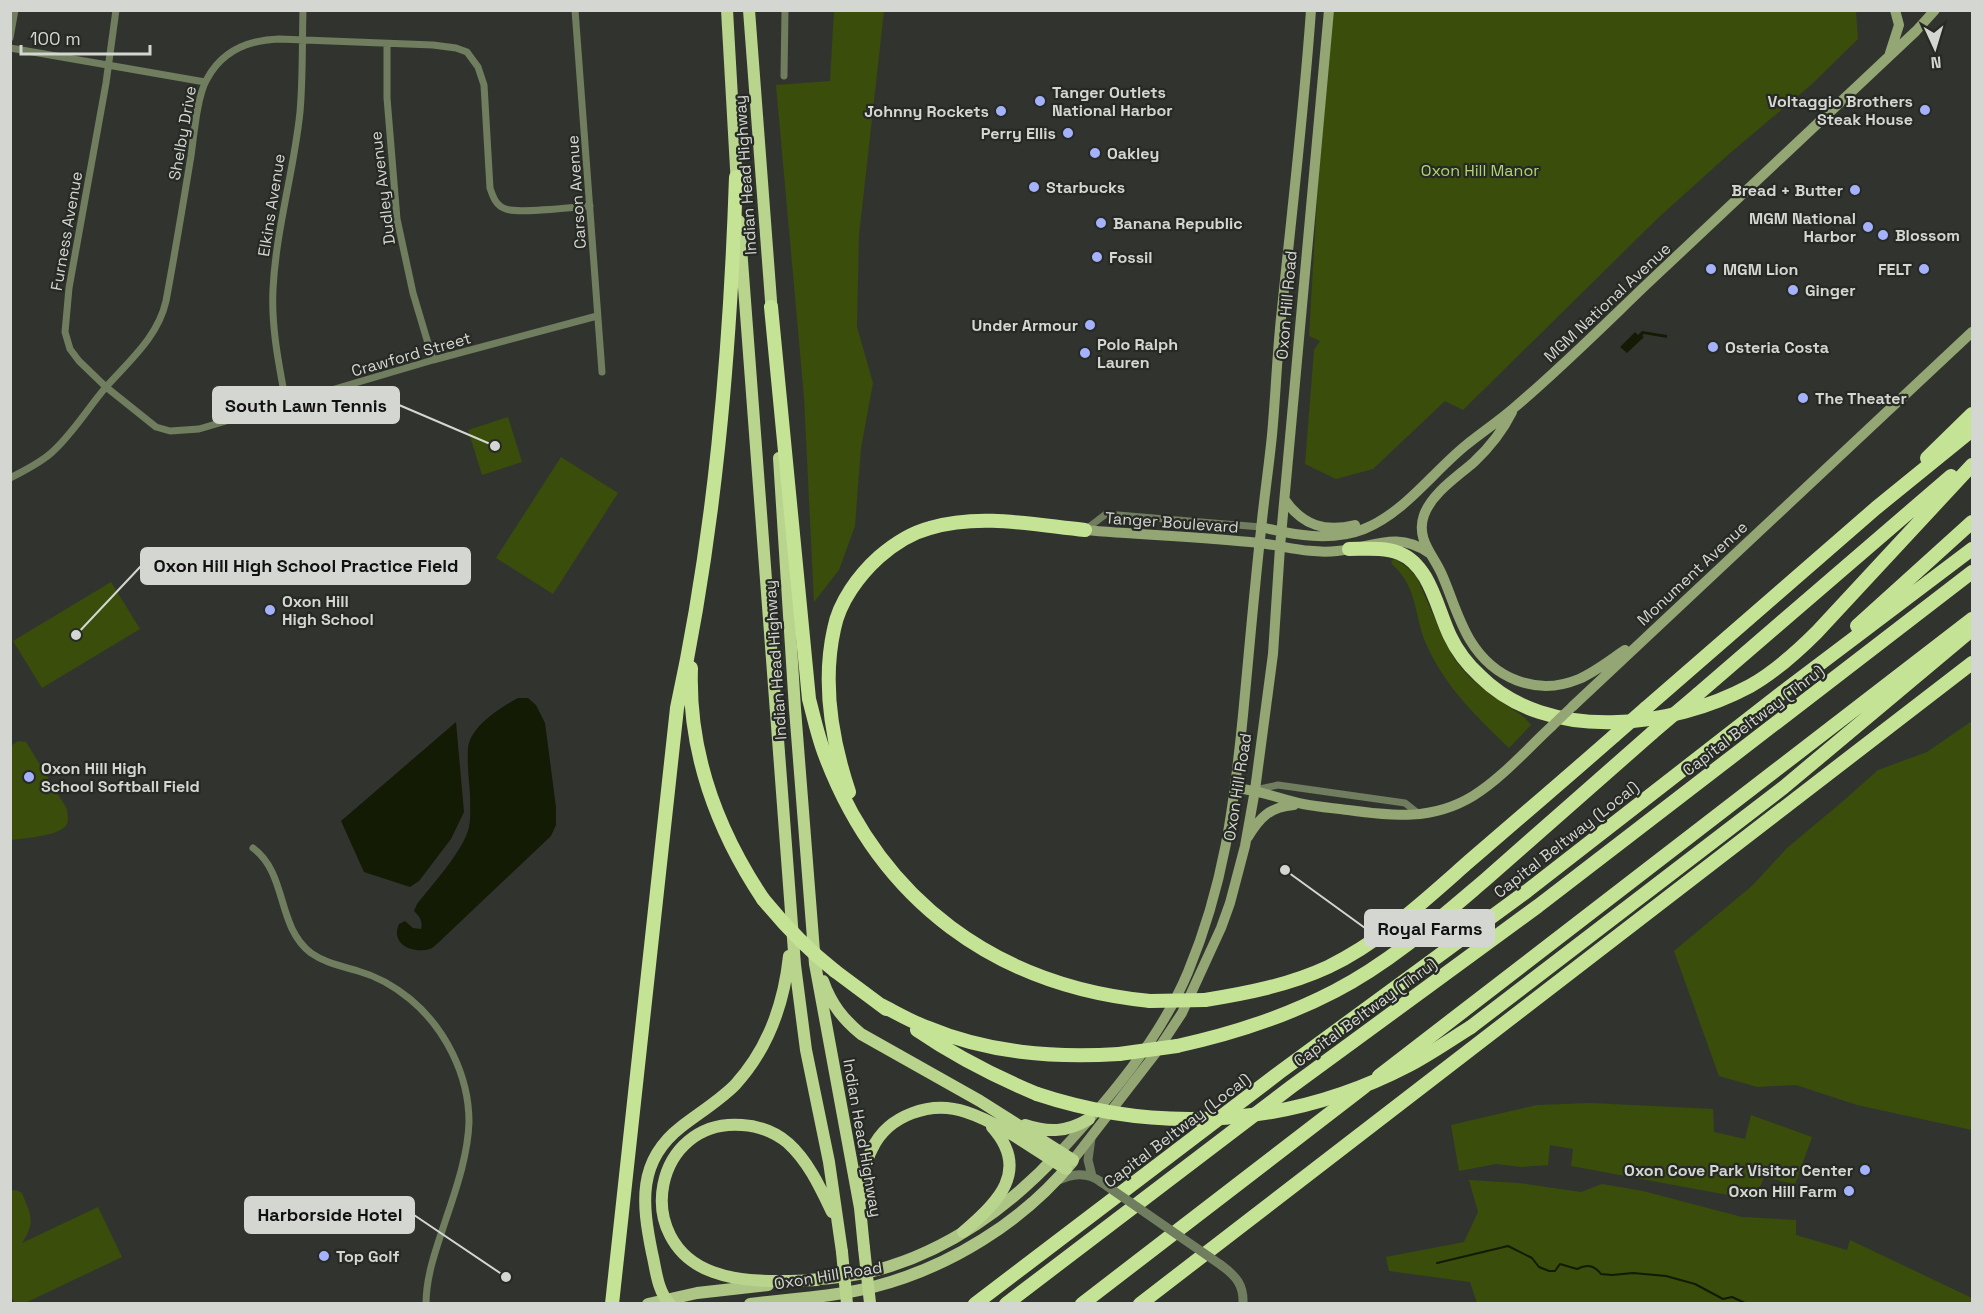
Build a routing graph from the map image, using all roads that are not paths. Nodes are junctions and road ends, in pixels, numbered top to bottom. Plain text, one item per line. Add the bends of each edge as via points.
1 (15, 10) edge
2 (116, 10) edge
3 (303, 10) edge
4 (575, 10) edge
5 (727, 10) edge
6 (749, 10) edge
7 (785, 10) edge
8 (1311, 10) edge
9 (1329, 10) edge
10 (1895, 10) edge
11 (1935, 10) edge
12 (10, 38) edge
13 (302, 41) junction
14 (387, 45) junction
15 (10, 48) edge
16 (1889, 56) junction
17 (107, 66) junction
18 (784, 75) dead end
19 (205, 82) junction
20 (736, 177) junction
21 (590, 206) junction
22 (771, 307) junction
23 (597, 316) junction
24 (1972, 332) edge
25 (433, 360) junction
26 (602, 372) dead end
27 (106, 387) junction
28 (286, 403) junction
29 (1515, 407) junction
30 (1972, 414) edge
31 (1972, 430) edge
32 (1972, 457) edge
33 (1972, 465) edge
34 (10, 478) edge
35 (1285, 500) junction
36 (1876, 508) junction
37 (1385, 518) junction
38 (1972, 522) edge
39 (1261, 527) junction
40 (1085, 530) junction
41 (1282, 532) junction
42 (1259, 543) junction
43 (1280, 547) junction
44 (1349, 549) junction
45 (1972, 549) edge
46 (1429, 554) junction
47 (1972, 572) edge
48 (1972, 618) edge
49 (1655, 629) junction
50 (1972, 629) edge
51 (693, 636) junction
52 (1972, 663) edge
53 (1788, 688) junction
54 (1236, 788) junction
55 (1255, 790) junction
56 (1306, 804) junction
57 (1419, 814) junction
58 (867, 838) junction
59 (1245, 846) junction
60 (253, 848) dead end
61 (792, 925) junction
62 (815, 964) junction
63 (881, 1005) junction
64 (1010, 1118) junction
65 (982, 1119) junction
66 (1089, 1119) junction
67 (1091, 1138) junction
68 (1056, 1156) junction
69 (1070, 1165) junction
70 (1092, 1176) junction
71 (1054, 1182) junction
72 (860, 1208) junction
73 (837, 1221) junction
74 (963, 1232) junction
75 (817, 1280) junction
76 (612, 1298) edge
77 (668, 1301) edge
78 (1144, 1301) edge
79 (426, 1304) edge
80 (648, 1304) edge
81 (750, 1304) edge
82 (847, 1304) edge
83 (870, 1304) edge
84 (975, 1304) edge
85 (1006, 1304) edge
86 (1083, 1304) edge
87 (1243, 1304) edge

1 - 12 street
2 - 17 street
3 - 13 street, Elkins Avenue
4 - 21 street, Carson Avenue
5 - 20 highway, Indian Head Highway
6 - 22 highway, Indian Head Highway
7 - 18 street
8 - 39 main road, Oxon Hill Road
9 - 35 main road, Oxon Hill Road
10 - 16 main road via 1899,25
11 - 16 main road, MGM National Avenue
13 - 14 street, Shelby Drive
13 - 19 street, Shelby Drive via 265,40 241,46 227,55
13 - 28 street, Elkins Avenue via 300,111 273,286 273,327
14 - 21 street, Shelby Drive via 456,48 467,52 474,61 484,85 490,188 495,202 506,209 521,211
14 - 25 street, Dudley Avenue via 388,120 397,219
15 - 17 street
16 - 29 main road, MGM National Avenue
17 - 19 street
17 - 27 street, Furness Avenue via 65,326 70,350
19 - 27 street, Shelby Drive via 165,309 137,354
20 - 51 highway via 724,397
20 - 61 highway, Indian Head Highway
21 - 23 street, Carson Avenue
22 - 58 highway via 809,699 825,754
22 - 62 highway, Indian Head Highway
23 - 25 street, Crawford Street
23 - 26 street, Carson Avenue
24 - 49 main road, Monument Avenue
25 - 28 street, Crawford Street
27 - 28 street, Crawford Street via 156,427 170,431 199,429
27 - 34 street, Shelby Drive via 49,454
29 - 37 main road, MGM National Avenue via 1440,467
29 - 46 main road via 1502,432 1428,506 1421,526
30 - 36 highway
31 - 36 highway
32 - 63 highway, bridge via 1442,916 1401,949 1337,990 1296,1010 1214,1038 1119,1054 1023,1054 982,1046 924,1027
33 - 44 highway via 1817,632 1776,669 1706,706 1634,722 1579,721 1546,714 1496,691 1462,656 1426,579 1410,558 1391,550
35 - 37 main road via 1301,518 1321,527 1348,527
35 - 41 main road, Oxon Hill Road
36 - 58 highway, bridge via 1390,929 1358,950 1296,980 1206,1000 1150,1001 1095,994 1065,985 1004,961 952,929 904,886
37 - 41 main road, MGM National Avenue via 1342,534 1311,536
38 - 53 highway
39 - 40 street, Tanger Boulevard via 1107,514
39 - 41 main road, MGM National Avenue
39 - 42 main road, Oxon Hill Road
40 - 42 main road, Tanger Boulevard
40 - 58 highway via 970,521 931,527 889,548 858,580 834,628 830,706 837,752
41 - 43 main road, Oxon Hill Road
42 - 43 main road
42 - 54 main road, Oxon Hill Road
43 - 44 main road via 1322,552
43 - 55 main road, Oxon Hill Road via 1273,654
44 - 46 main road via 1387,541 1408,543
45 - 53 highway, Capital Beltway (Local)
46 - 49 main road via 1443,575 1461,623 1483,657 1498,671 1530,686 1556,686 1579,679
47 - 85 highway, Capital Beltway (Thru) via 1538,906 1291,1087
48 - 86 highway
49 - 57 main road, Monument Avenue, bridge via 1495,779 1450,807
50 - 63 highway, bridge via 1784,787 1471,1027 1409,1065 1340,1095 1264,1114 1200,1120 1096,1111 1001,1079 936,1043
51 - 63 highway, bridge via 691,675 698,747 705,780 728,840 763,899 789,930
51 - 76 highway via 677,708
52 - 78 highway
53 - 84 highway, Capital Beltway (Local) via 1527,891 1280,1072
54 - 55 main road, Monument Avenue
54 - 66 main road, Oxon Hill Road via 1219,880 1188,972 1157,1029
55 - 56 main road, Monument Avenue
55 - 57 street, Monument Avenue via 1278,785 1405,802
55 - 59 main road, Oxon Hill Road
56 - 57 main road, Monument Avenue via 1395,816
56 - 59 main road via 1272,810 1252,830
59 - 67 main road, Oxon Hill Road via 1221,928 1186,1005 1167,1037
60 - 79 street via 274,874 286,917 299,941 321,960 374,976 410,999 432,1021 458,1066 466,1095 467,1140 436,1249
61 - 73 highway, Indian Head Highway via 800,1006
61 - 77 highway via 786,980 764,1045 735,1085 665,1142 648,1174 647,1227 659,1285
62 - 64 highway via 830,999 854,1028
62 - 72 highway, Indian Head Highway
64 - 66 highway via 1052,1131
64 - 68 highway
65 - 68 highway
65 - 72 highway via 956,1109 933,1108 917,1111 889,1126 879,1136 867,1161
65 - 74 highway via 996,1132 1008,1153 1009,1173 999,1198
66 - 68 main road, Oxon Hill Road
67 - 69 main road, Oxon Hill Road
67 - 70 street via 1088,1160
68 - 69 highway
68 - 74 main road, Oxon Hill Road via 1007,1203
69 - 71 main road, Oxon Hill Road
70 - 71 street via 1075,1175
70 - 87 street, bridge via 1235,1276 1243,1292
71 - 81 main road, Oxon Hill Road via 994,1231 917,1272 861,1289
72 - 83 highway, Indian Head Highway, bridge
73 - 75 highway via 802,1159 772,1132 751,1125 716,1126 698,1134 683,1146 664,1176 661,1210 666,1228 683,1254 699,1266 741,1278
73 - 82 highway, Indian Head Highway, bridge
74 - 75 main road, Oxon Hill Road via 890,1266
75 - 77 main road, Oxon Hill Road via 697,1293
77 - 80 main road, Oxon Hill Road

